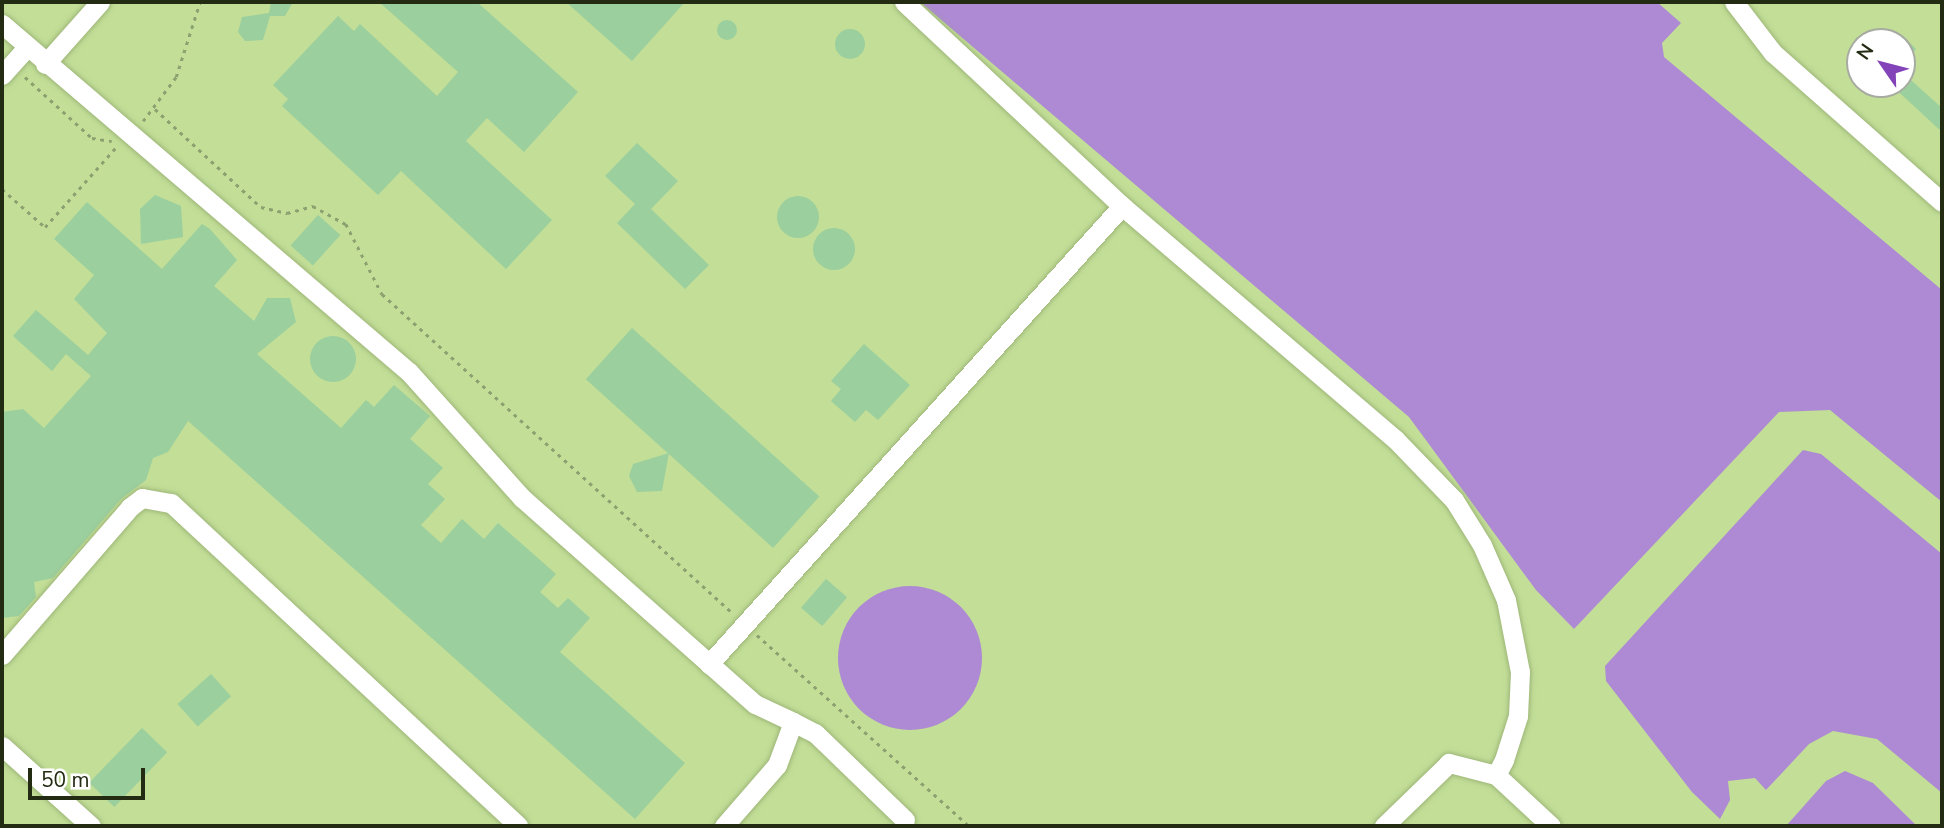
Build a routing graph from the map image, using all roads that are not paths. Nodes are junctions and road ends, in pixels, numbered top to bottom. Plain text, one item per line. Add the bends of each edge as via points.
1 (100, 2) edge
2 (904, 2) edge
3 (1734, 2) edge
4 (2, 24) edge
5 (27, 47) junction
6 (45, 64) junction
7 (7, 70) edge
8 (1942, 202) edge
9 (1122, 206) junction
10 (2, 655) edge
11 (709, 664) junction
12 (793, 722) junction
13 (2, 746) edge
14 (1496, 775) junction
15 (905, 820) dead end
16 (91, 826) edge
17 (518, 826) edge
18 (724, 826) edge
19 (1384, 826) edge
20 (1551, 826) edge

1 - 6 street
2 - 9 street
3 - 8 street via 1773,53
4 - 5 street
5 - 6 street
5 - 7 street
6 - 11 street via 409,372 522,498
9 - 11 street
9 - 14 street via 1395,439 1464,516 1495,571 1517,648 1518,716
10 - 17 street via 131,507 142,498 171,503
11 - 12 street via 754,704
12 - 15 street via 815,733
12 - 18 street via 777,765
13 - 16 street
14 - 19 street via 1449,763
14 - 20 street

